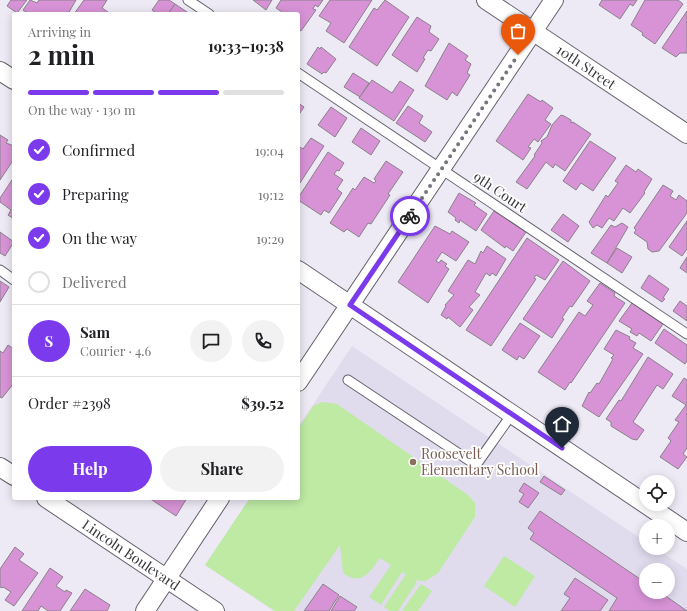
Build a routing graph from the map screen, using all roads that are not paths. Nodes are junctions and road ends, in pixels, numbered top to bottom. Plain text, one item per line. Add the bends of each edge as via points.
1 (188, 0) edge
2 (486, 0) edge
3 (554, 0) edge
4 (206, 12) edge
5 (533, 32) junction
6 (0, 70) edge
7 (300, 74) edge
8 (12, 79) edge
9 (687, 134) edge
10 (442, 169) junction
11 (0, 270) edge
12 (300, 271) edge
13 (12, 279) edge
14 (350, 305) junction
15 (687, 334) edge
16 (300, 379) edge
17 (348, 380) dead end
18 (512, 414) junction
19 (0, 467) edge
20 (12, 475) edge
21 (49, 500) edge
22 (219, 500) edge
23 (687, 532) edge
24 (167, 579) junction
25 (145, 611) edge
26 (215, 611) edge

1 - 4 lane
2 - 5 street, 10th Street
3 - 5 street
5 - 9 street, 10th Street
5 - 10 street
6 - 8 street
7 - 10 lane, 9th Court
10 - 14 street
10 - 15 lane, 9th Court
11 - 13 lane
12 - 14 street
14 - 16 street
14 - 18 street
17 - 18 lane via 476,465
18 - 23 street
19 - 20 street
21 - 24 street, Lincoln Boulevard
22 - 24 street
24 - 25 street
24 - 26 street, Lincoln Boulevard

